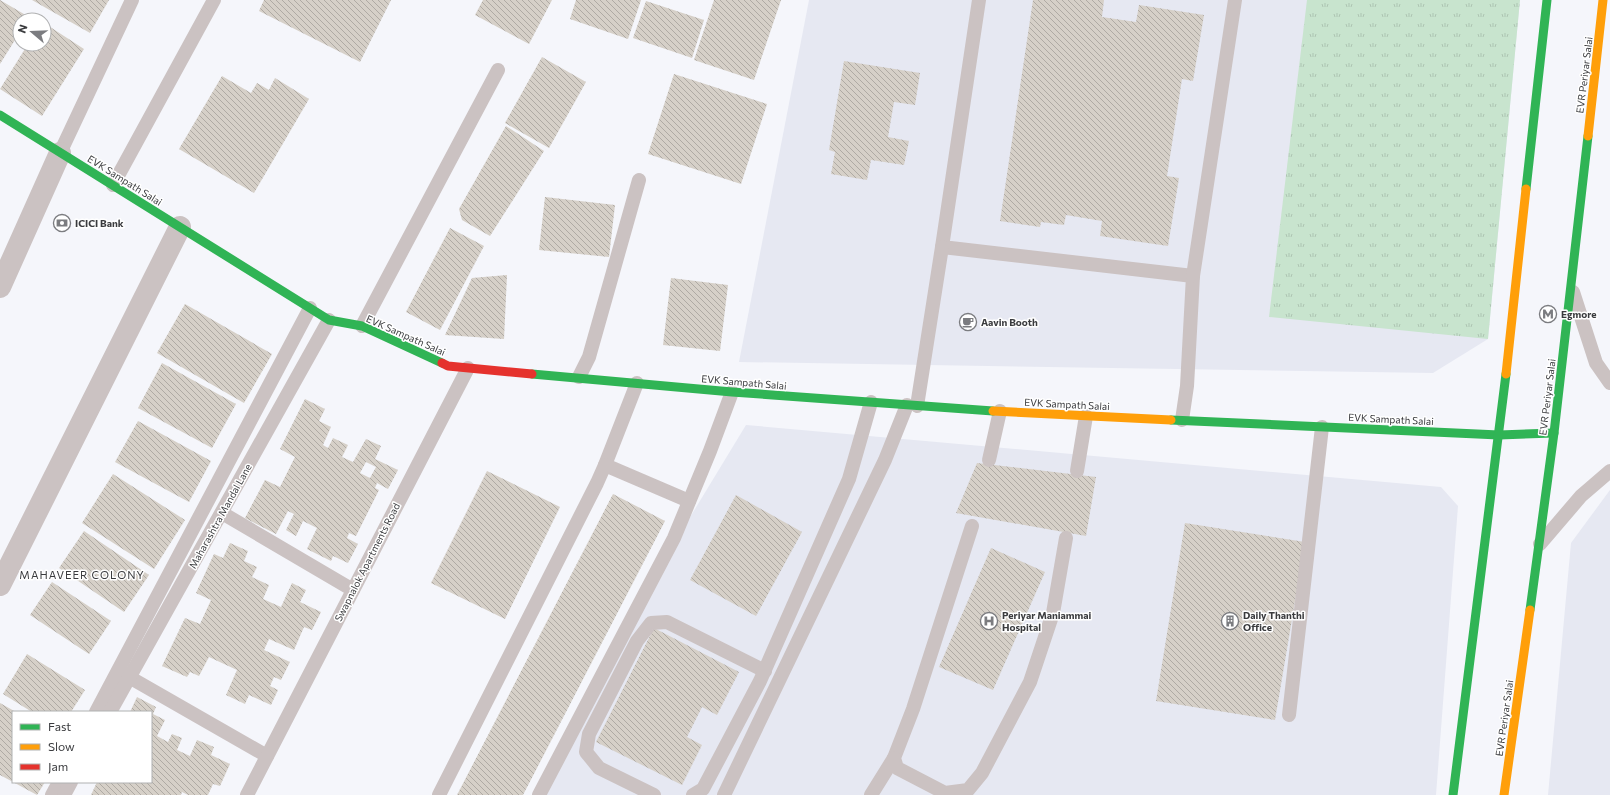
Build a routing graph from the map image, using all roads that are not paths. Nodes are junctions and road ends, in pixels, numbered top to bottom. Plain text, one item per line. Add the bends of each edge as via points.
1 (132, 0) edge
2 (214, 0) edge
3 (979, 0) edge
4 (1234, 0) edge
5 (1547, 0) edge
6 (1603, 0) edge
7 (498, 70) dead end
8 (0, 116) edge
9 (60, 153) junction
10 (639, 180) dead end
11 (113, 185) junction
12 (180, 227) junction
13 (942, 246) junction
14 (1193, 276) junction
15 (1571, 286) junction
16 (0, 287) edge
17 (310, 308) junction
18 (329, 320) junction
19 (362, 326) junction
20 (468, 368) junction
21 (579, 377) junction
22 (1610, 381) edge
23 (638, 383) junction
24 (732, 392) junction
25 (871, 402) junction
26 (912, 405) junction
27 (1000, 412) junction
28 (1086, 416) junction
29 (1182, 420) junction
30 (1322, 427) junction
31 (1554, 433) junction
32 (1499, 435) junction
33 (989, 460) dead end
34 (605, 465) junction
35 (1077, 471) dead end
36 (1610, 471) edge
37 (689, 501) junction
38 (222, 513) junction
39 (972, 526) dead end
40 (1066, 538) dead end
41 (1538, 546) junction
42 (0, 585) edge
43 (353, 590) junction
44 (765, 671) junction
45 (129, 678) junction
46 (97, 711) edge
47 (111, 711) edge
48 (1289, 715) dead end
49 (267, 756) junction
50 (894, 758) junction
51 (58, 783) edge
52 (70, 783) edge
53 (966, 792) edge
54 (52, 795) edge
55 (64, 795) edge
56 (246, 795) edge
57 (439, 795) edge
58 (540, 795) edge
59 (654, 795) edge
60 (693, 795) edge
61 (724, 795) edge
62 (871, 795) edge
63 (1453, 795) edge
64 (1504, 795) edge

1 - 9 lane
2 - 11 lane
3 - 13 lane
4 - 14 lane
5 - 32 street
6 - 15 street, EVR Periyar Salai
7 - 19 lane
8 - 9 street, EVK Sampath Salai
9 - 11 street, EVK Sampath Salai
9 - 16 street
10 - 21 lane via 589,357
11 - 12 street, EVK Sampath Salai
12 - 17 street, EVK Sampath Salai
12 - 42 street
13 - 14 lane
13 - 26 lane
14 - 29 lane via 1187,386
15 - 22 lane via 1596,363
15 - 31 street, EVR Periyar Salai
17 - 18 street, EVK Sampath Salai
17 - 46 lane
18 - 19 street, EVK Sampath Salai
18 - 38 lane, Maharashtra Mandal Lane
19 - 20 street, EVK Sampath Salai via 448,366
20 - 21 street, EVK Sampath Salai
20 - 43 lane, Swapnalok Apartments Road
21 - 23 street, EVK Sampath Salai
23 - 24 street, EVK Sampath Salai
23 - 34 lane
24 - 25 street, EVK Sampath Salai
24 - 37 lane
25 - 26 street, EVK Sampath Salai
25 - 44 lane via 849,479
26 - 27 street, EVK Sampath Salai
26 - 61 lane
27 - 28 street, EVK Sampath Salai
27 - 33 lane
28 - 29 street, EVK Sampath Salai
28 - 35 lane
29 - 30 street, EVK Sampath Salai
30 - 32 street, EVK Sampath Salai
30 - 48 lane
31 - 32 street, EVK Sampath Salai
31 - 41 street, EVR Periyar Salai
32 - 63 street
34 - 37 lane
34 - 57 lane
36 - 41 lane via 1581,496
37 - 58 lane via 661,565
38 - 43 lane
38 - 45 lane, Maharashtra Mandal Lane
39 - 50 lane via 913,709
40 - 53 lane via 1054,613 1030,682 982,773
41 - 64 street, EVR Periyar Salai
43 - 49 lane, Swapnalok Apartments Road
44 - 59 lane via 667,622 651,623 637,641 589,734 586,752 599,768
44 - 60 lane via 703,789
45 - 47 lane, Maharashtra Mandal Lane
45 - 49 lane
49 - 56 lane
50 - 53 lane via 897,768 944,793
50 - 62 lane
51 - 54 lane
52 - 55 lane

